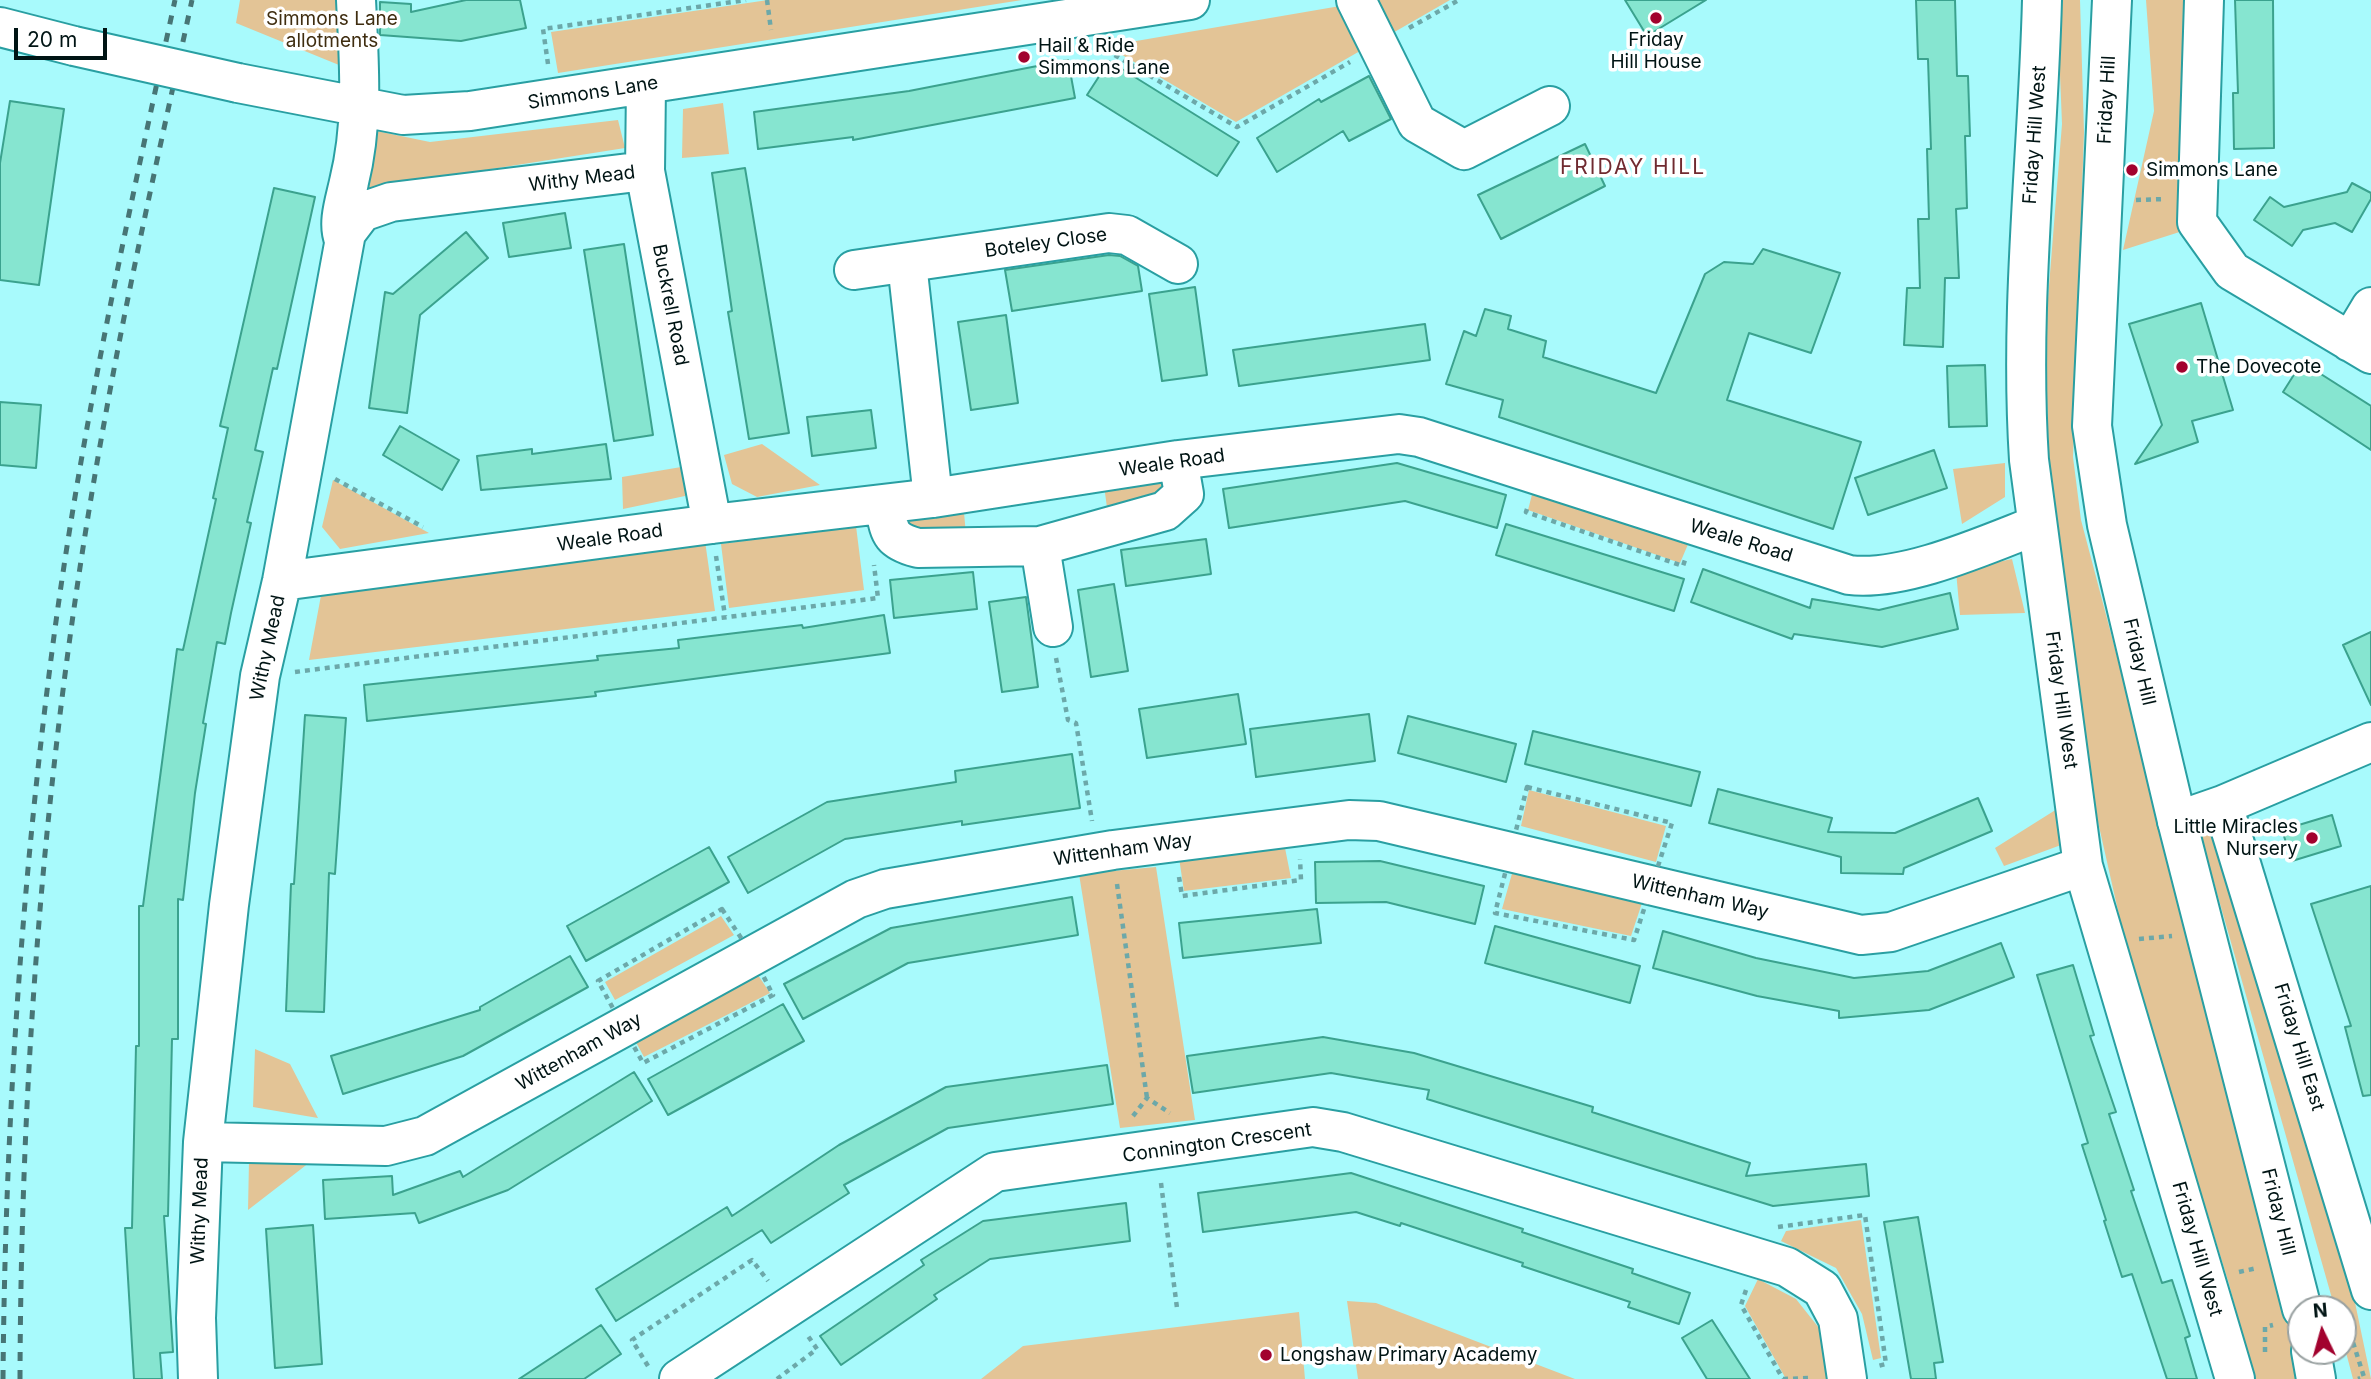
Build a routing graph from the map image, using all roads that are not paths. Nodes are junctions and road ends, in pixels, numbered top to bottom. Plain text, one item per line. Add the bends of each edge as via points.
1 (356, 0) edge
2 (1190, 0) edge
3 (1356, 0) edge
4 (2042, 0) edge
5 (2112, 0) edge
6 (2204, 0) edge
7 (0, 27) edge
8 (646, 85) junction
9 (360, 106) junction
10 (1550, 106) dead end
11 (645, 171) junction
12 (345, 241) junction
13 (907, 262) junction
14 (1178, 264) dead end
15 (854, 270) dead end
16 (2371, 307) edge
17 (2360, 348) edge
18 (1178, 460) junction
19 (933, 498) junction
20 (884, 504) junction
21 (712, 524) junction
22 (2037, 525) junction
23 (1040, 546) junction
24 (282, 581) junction
25 (1054, 641) road end
26 (2371, 742) edge
27 (2223, 805) junction
28 (2177, 821) junction
29 (2083, 866) junction
30 (203, 1142) junction
31 (2355, 1295) edge
32 (2284, 1315) edge
33 (665, 1374) edge
34 (198, 1379) edge
35 (1847, 1379) edge
36 (2235, 1379) edge

1 - 9 street
2 - 8 street, Simmons Lane
3 - 10 street via 1417,123 1464,150
4 - 22 street, Friday Hill West via 2026,264 2026,413
5 - 28 street, Friday Hill via 2092,426 2106,524
6 - 17 street via 2197,222 2232,271
7 - 9 street, Simmons Lane, bridge via 238,83
8 - 9 street, Simmons Lane via 470,111 403,114
8 - 11 street, Buckrell Road
9 - 12 street via 355,158 341,215
11 - 12 street, Withy Mead via 391,202 362,212
11 - 21 street, Buckrell Road
12 - 24 street, Withy Mead
13 - 14 street, Boteley Close via 1109,233 1127,235
13 - 15 street, Boteley Close
13 - 19 street
16 - 17 street
18 - 19 street, Weale Road
18 - 22 street, Weale Road via 1399,433 1836,571 1873,578
18 - 23 street via 1184,494 1165,511
19 - 20 street, Weale Road
20 - 21 street, Weale Road
20 - 23 street via 890,533 908,545
21 - 24 street, Weale Road
22 - 29 street, Friday Hill West
23 - 25 street
24 - 30 street, Withy Mead via 260,676
26 - 27 street
27 - 28 street
27 - 31 street, Friday Hill East
28 - 32 street, Friday Hill
29 - 30 street, Wittenham Way via 1891,932 1861,935 1379,821 1349,820 1174,842 885,889 856,899 425,1136 386,1146
29 - 36 street, Friday Hill West
30 - 34 street, Withy Mead
33 - 35 street, Connington Crescent via 995,1172 1313,1127 1343,1132 1787,1267 1822,1289 1838,1319

